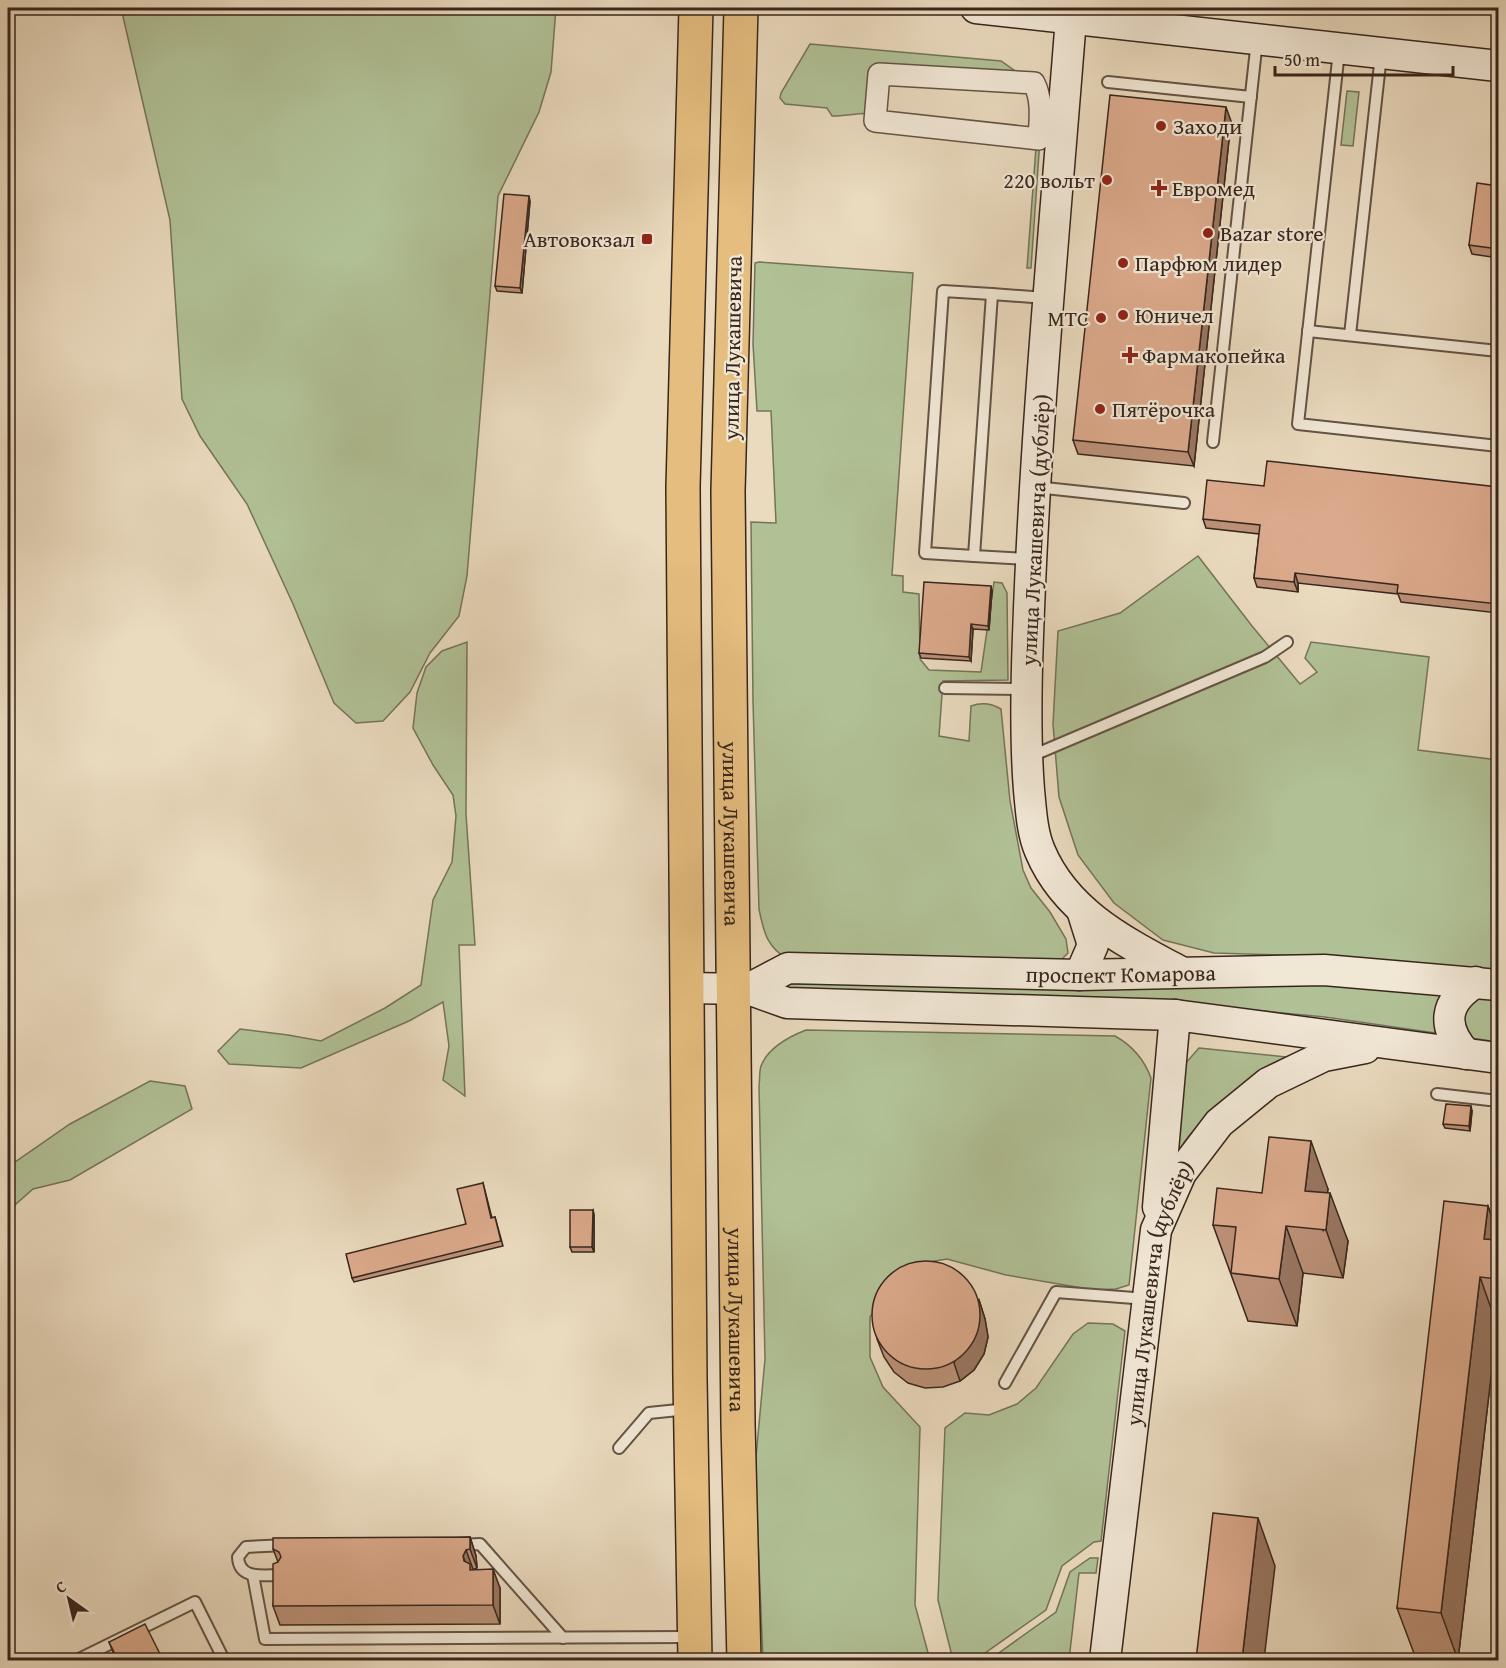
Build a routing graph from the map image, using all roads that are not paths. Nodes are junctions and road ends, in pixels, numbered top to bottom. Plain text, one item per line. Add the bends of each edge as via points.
1 (696, 8) edge
2 (741, 8) edge
3 (975, 8) edge
4 (1071, 18) junction
5 (1257, 39) junction
6 (1339, 48) junction
7 (1381, 53) junction
8 (1498, 66) edge
9 (879, 74) joint
10 (1108, 82) dead end
11 (1251, 97) junction
12 (992, 294) junction
13 (1049, 298) junction
14 (1308, 331) junction
15 (1350, 335) junction
16 (1498, 351) edge
17 (1214, 442) dead end
18 (1498, 446) edge
19 (1036, 487) junction
20 (1184, 503) dead end
21 (974, 556) junction
22 (1031, 560) junction
23 (1287, 642) dead end
24 (945, 688) dead end
25 (1026, 690) junction
26 (1026, 759) junction
27 (1082, 910) junction
28 (1181, 972) junction
29 (1080, 975) junction
30 (1487, 983) edge
31 (687, 988) junction
32 (741, 989) junction
33 (1175, 1016) junction
34 (1385, 1043) junction
35 (1466, 1054) junction
36 (1498, 1058) edge
37 (1437, 1094) dead end
38 (1498, 1101) edge
39 (1156, 1230) junction
40 (1148, 1299) junction
41 (1005, 1383) dead end
42 (691, 1409) junction
43 (619, 1448) dead end
44 (301, 1545) edge
45 (444, 1545) edge
46 (507, 1574) junction
47 (253, 1575) junction
48 (280, 1575) edge
49 (487, 1575) edge
50 (563, 1638) junction
51 (695, 1649) edge
52 (77, 1660) edge
53 (224, 1660) edge
54 (744, 1660) edge
55 (1105, 1660) edge

1 - 31 main road, улица Лукашевича via 682,487
2 - 32 main road, улица Лукашевича via 728,490
3 - 4 main road
4 - 5 main road
4 - 13 main road, улица Лукашевича (дублёр)
5 - 6 main road
5 - 11 lane
6 - 7 main road
6 - 14 lane
7 - 8 main road
7 - 15 lane
9 - 9 street via 875,121 1039,139 1041,112 1034,83
10 - 11 lane
11 - 17 lane
12 - 13 lane
12 - 21 lane
12 - 21 lane via 943,291 925,552
13 - 19 main road, улица Лукашевича (дублёр)
14 - 15 lane
14 - 18 lane via 1298,424
15 - 16 lane
19 - 20 lane
19 - 22 main road, улица Лукашевича (дублёр)
21 - 22 lane
22 - 25 main road, улица Лукашевича (дублёр)
23 - 26 lane via 1265,657
24 - 25 lane
25 - 26 main road, улица Лукашевича (дублёр)
26 - 27 main road, улица Лукашевича (дублёр) via 1039,849 1056,881
27 - 28 main road, улица Лукашевича (дублёр) via 1117,938
27 - 29 main road via 1093,945
28 - 29 main road, проспект Комарова
28 - 30 main road, проспект Комарова via 1324,970
29 - 32 main road, проспект Комарова via 788,969
30 - 35 main road via 1461,992 1451,1006 1449,1024 1454,1041
31 - 32 main road, проспект Комарова
31 - 42 main road, улица Лукашевича
32 - 33 main road, проспект Комарова via 787,1003
32 - 54 main road, улица Лукашевича via 738,1424
33 - 34 main road, проспект Комарова
33 - 39 main road
34 - 35 main road, проспект Комарова
34 - 39 main road, улица Лукашевича (дублёр) via 1324,1056 1268,1083 1243,1103 1219,1123 1181,1173
35 - 36 main road, проспект Комарова
37 - 38 lane
39 - 40 main road, улица Лукашевича (дублёр)
40 - 41 lane via 1056,1292
40 - 55 main road, улица Лукашевича (дублёр)
42 - 43 lane via 649,1413
42 - 51 main road, улица Лукашевича
44 - 47 lane via 246,1547 238,1564
45 - 46 lane via 480,1545
46 - 49 lane
46 - 50 lane
47 - 48 lane
47 - 50 lane via 265,1639
50 - 51 lane
52 - 53 lane via 195,1602

